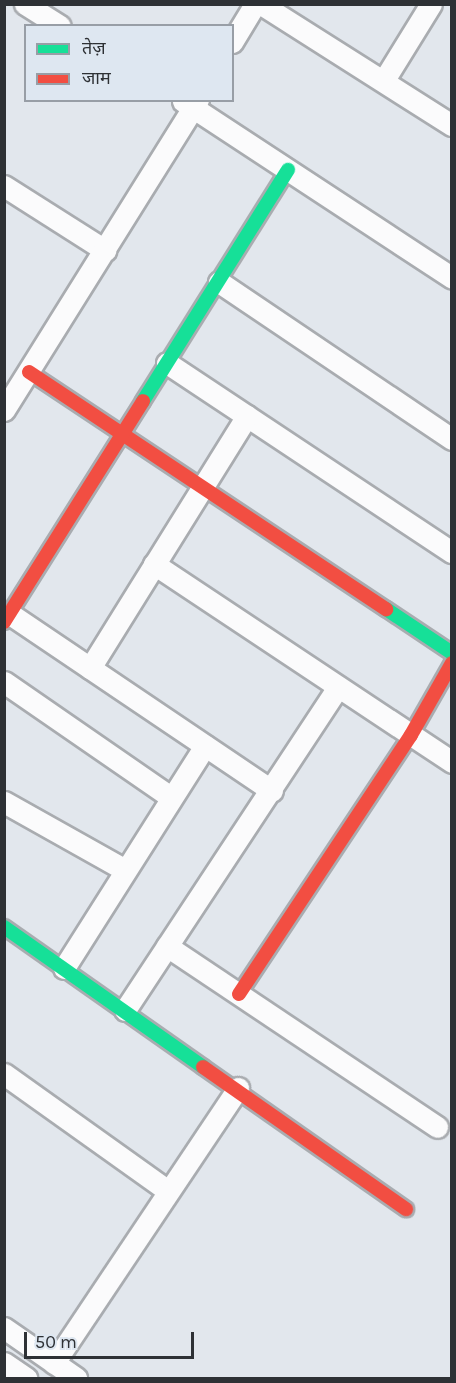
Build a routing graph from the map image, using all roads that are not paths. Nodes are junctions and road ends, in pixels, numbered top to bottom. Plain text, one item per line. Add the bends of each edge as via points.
1 (25, 4) edge
2 (255, 4) edge
3 (261, 4) edge
4 (432, 4) edge
5 (57, 24) edge
6 (234, 39) edge
7 (384, 80) junction
8 (192, 103) edge
9 (452, 125) edge
10 (288, 170) junction
11 (4, 186) edge
12 (105, 250) junction
13 (452, 278) edge
14 (219, 282) junction
15 (166, 363) junction
16 (28, 372) junction
17 (4, 410) edge
18 (247, 416) junction
19 (124, 431) junction
20 (452, 439) edge
21 (206, 485) junction
22 (452, 552) edge
23 (154, 564) junction
24 (7, 618) edge
25 (452, 652) edge
26 (452, 663) edge
27 (90, 668) junction
28 (4, 682) edge
29 (338, 687) junction
30 (411, 735) junction
31 (205, 746) junction
32 (452, 762) edge
33 (272, 791) junction
34 (171, 797) junction
35 (4, 802) edge
36 (125, 870) junction
37 (4, 927) edge
38 (167, 946) junction
39 (64, 968) junction
40 (239, 994) junction
41 (124, 1010) junction
42 (4, 1074) edge
43 (238, 1088) junction
44 (437, 1126) dead end
45 (168, 1191) junction
46 (406, 1209) dead end
47 (4, 1328) edge
48 (54, 1363) junction
49 (4, 1364) edge
50 (26, 1378) edge
51 (76, 1378) edge

1 - 5 street
2 - 6 street
3 - 7 street
4 - 7 street
7 - 9 street
8 - 10 street
8 - 12 street
10 - 13 street
10 - 14 street
11 - 12 street
12 - 16 street
14 - 15 street
14 - 20 street
15 - 18 street
15 - 19 street
16 - 17 street
16 - 19 street
18 - 21 street
18 - 22 street
19 - 21 street
19 - 24 street
21 - 23 street
21 - 25 street
23 - 27 street
23 - 29 street
24 - 27 street
26 - 30 street
27 - 31 street
28 - 34 street
29 - 30 street
29 - 33 street
30 - 32 street
30 - 40 street
31 - 33 street
31 - 34 street
33 - 38 street
34 - 36 street
35 - 36 street
36 - 39 street
37 - 39 street
38 - 40 street
38 - 41 street
39 - 41 street
40 - 44 street
41 - 43 street
42 - 45 street
43 - 45 street
43 - 46 street
45 - 48 street
47 - 48 street
48 - 51 street
49 - 50 street

